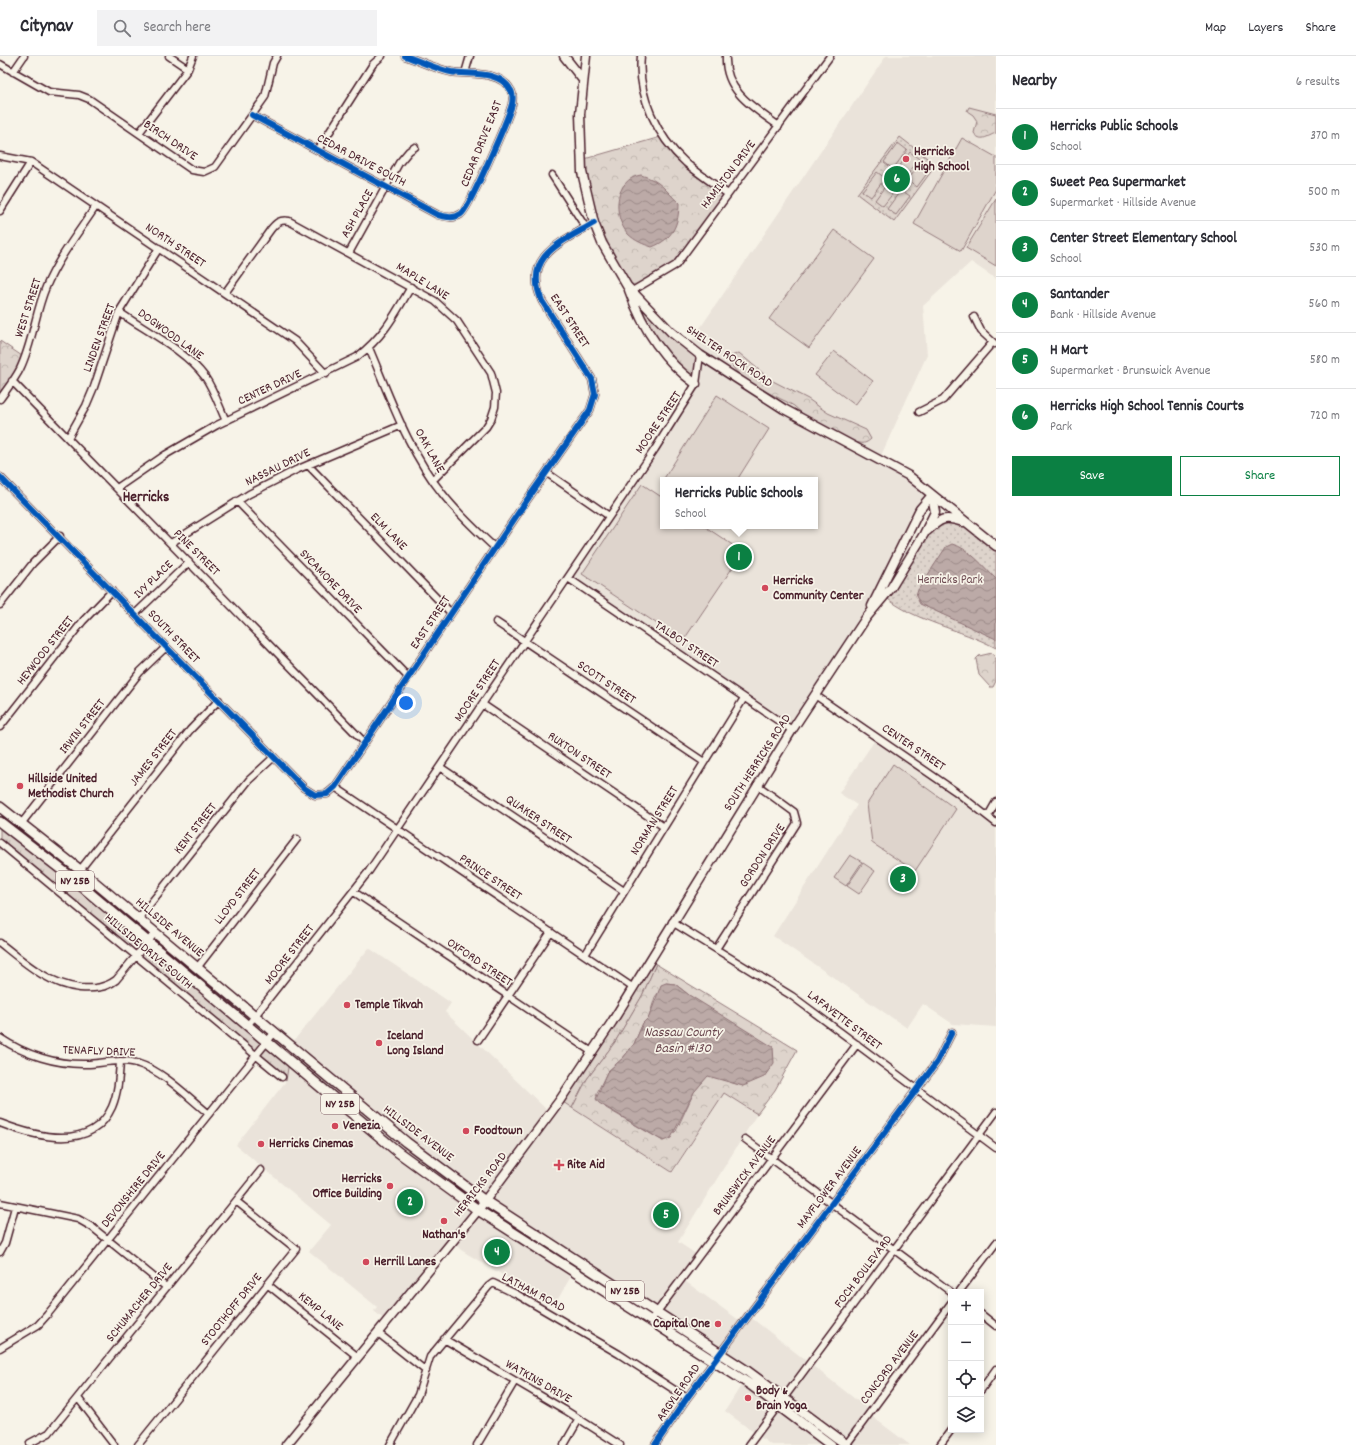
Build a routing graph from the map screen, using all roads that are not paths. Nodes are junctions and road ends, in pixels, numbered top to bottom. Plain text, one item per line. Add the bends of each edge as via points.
1 (24, 56) edge
2 (169, 56) edge
3 (193, 56) edge
4 (277, 56) edge
5 (382, 56) edge
6 (405, 56) edge
7 (470, 56) edge
8 (564, 56) edge
9 (586, 56) edge
10 (641, 56) edge
11 (726, 56) edge
12 (830, 56) edge
13 (0, 64) edge
14 (188, 69) junction
15 (13, 72) junction
16 (465, 73) junction
17 (584, 80) junction
18 (252, 115) junction
19 (779, 126) junction
20 (139, 133) junction
21 (415, 147) dead end
22 (318, 150) junction
23 (0, 156) edge
24 (31, 162) junction
25 (552, 175) dead end
26 (386, 187) junction
27 (728, 194) junction
28 (96, 206) junction
29 (0, 210) edge
30 (462, 214) joint
31 (594, 223) junction
32 (586, 228) junction
33 (159, 248) junction
34 (349, 253) junction
35 (411, 287) junction
36 (630, 288) junction
37 (226, 293) junction
38 (119, 312) junction
39 (974, 317) dead end
40 (994, 344) edge
41 (369, 348) junction
42 (700, 355) junction
43 (326, 374) junction
44 (12, 381) junction
45 (696, 384) junction
46 (0, 399) edge
47 (919, 412) dead end
48 (226, 421) junction
49 (402, 425) junction
50 (68, 438) junction
51 (308, 465) junction
52 (546, 473) junction
53 (0, 476) edge
54 (433, 480) junction
55 (5, 482) junction
56 (0, 487) edge
57 (117, 488) junction
58 (932, 495) junction
59 (237, 502) junction
60 (609, 516) junction
61 (966, 522) junction
62 (924, 534) junction
63 (60, 536) junction
64 (171, 543) junction
65 (996, 546) edge
66 (495, 548) junction
67 (189, 562) junction
68 (568, 578) junction
69 (112, 591) junction
70 (0, 605) edge
71 (451, 613) junction
72 (135, 614) junction
73 (866, 618) junction
74 (496, 622) dead end
75 (524, 641) junction
76 (166, 647) junction
77 (408, 677) junction
78 (815, 695) junction
79 (744, 698) junction
80 (219, 700) junction
81 (482, 704) junction
82 (0, 727) edge
83 (792, 730) junction
84 (364, 742) junction
85 (274, 757) junction
86 (704, 762) junction
87 (440, 767) junction
88 (757, 785) junction
89 (334, 787) junction
90 (996, 802) edge
91 (0, 807) edge
92 (988, 816) junction
93 (0, 822) edge
94 (996, 823) edge
95 (21, 824) junction
96 (664, 827) junction
97 (397, 829) junction
98 (297, 839) dead end
99 (0, 843) edge
100 (80, 870) junction
101 (624, 891) junction
102 (354, 892) junction
103 (138, 919) junction
104 (672, 922) junction
105 (551, 932) junction
106 (155, 933) junction
107 (148, 942) junction
108 (0, 943) edge
109 (716, 949) junction
110 (585, 955) junction
111 (137, 956) junction
112 (196, 968) junction
113 (632, 987) junction
114 (508, 996) junction
115 (255, 1018) junction
116 (248, 1026) junction
117 (952, 1032) dead end
118 (274, 1033) junction
119 (0, 1038) edge
120 (478, 1040) dead end
121 (266, 1042) junction
122 (857, 1044) junction
123 (592, 1052) junction
124 (256, 1055) junction
125 (120, 1062) junction
126 (282, 1077) dead end
127 (917, 1089) junction
128 (996, 1112) edge
129 (209, 1114) junction
130 (0, 1123) edge
131 (979, 1135) junction
132 (745, 1139) dead end
133 (996, 1148) edge
134 (772, 1158) junction
135 (261, 1170) dead end
136 (236, 1201) junction
137 (485, 1201) junction
138 (0, 1203) edge
139 (832, 1204) junction
140 (15, 1207) junction
141 (478, 1210) junction
142 (108, 1240) junction
143 (996, 1243) edge
144 (894, 1250) junction
145 (0, 1252) edge
146 (268, 1284) junction
147 (166, 1287) junction
148 (961, 1289) edge
149 (948, 1290) edge
150 (948, 1307) edge
151 (657, 1312) junction
152 (984, 1316) edge
153 (651, 1320) junction
154 (996, 1326) edge
155 (378, 1333) junction
156 (444, 1339) junction
157 (0, 1348) edge
158 (721, 1354) junction
159 (358, 1358) junction
160 (715, 1361) junction
161 (996, 1370) edge
162 (426, 1371) junction
163 (514, 1381) junction
164 (984, 1386) edge
165 (78, 1398) junction
166 (687, 1398) junction
167 (781, 1401) junction
168 (579, 1419) junction
169 (949, 1433) edge
170 (295, 1436) junction
171 (30, 1443) dead end
172 (114, 1445) edge
173 (138, 1445) edge
174 (286, 1445) edge
175 (292, 1445) edge
176 (390, 1445) edge
177 (477, 1445) edge
178 (564, 1445) edge
179 (620, 1445) edge
180 (655, 1445) edge
181 (749, 1445) edge
182 (831, 1445) edge
183 (846, 1445) edge
184 (940, 1445) edge

1 - 15 street
2 - 14 street
3 - 14 street
4 - 18 street, BIRCH DRIVE via 265,97
5 - 22 street via 372,64
6 - 16 street via 451,72
7 - 16 street
8 - 17 main road
9 - 17 main road, SHELTER ROCK ROAD
10 - 27 street via 640,75 644,96 659,129 686,162
11 - 19 street via 728,75 737,94
12 - 19 street, HAMILTON DRIVE
13 - 15 street, BIRCH DRIVE
14 - 20 street
15 - 20 street, BIRCH DRIVE via 49,92 79,95 89,99
16 - 30 street, CEDAR DRIVE EAST via 496,77 505,82 511,90 512,104 469,204
17 - 31 main road, SHELTER ROCK ROAD via 580,114 581,160
18 - 20 street, BIRCH DRIVE via 215,167 204,172 192,170
18 - 22 street, CEDAR DRIVE SOUTH
19 - 27 street, HAMILTON DRIVE
21 - 26 street, ASH PLACE via 399,163
22 - 26 street, CEDAR DRIVE SOUTH
23 - 24 street, NORTH STREET
24 - 28 street, NORTH STREET
24 - 29 street
25 - 32 street
26 - 30 street, CEDAR DRIVE SOUTH via 438,215 448,218
26 - 34 street, ASH PLACE
27 - 36 street, HAMILTON DRIVE via 674,267
28 - 33 street, NORTH STREET
28 - 44 street, WEST STREET via 47,285 25,358
31 - 32 street, EAST STREET
31 - 36 main road, SHELTER ROCK ROAD via 602,243
32 - 52 street, EAST STREET via 545,254 537,269 537,290 542,301 577,354 594,386 594,401 590,410
33 - 37 street, NORTH STREET
33 - 38 street, LINDEN STREET
34 - 35 street, MAPLE LANE
34 - 37 street, MAPLE LANE via 289,221 280,221 270,229
35 - 41 street, CENTER DRIVE via 387,328
35 - 54 street, MAPLE LANE via 435,301 457,321 491,373 496,387 495,407 486,427
36 - 42 main road, SHELTER ROCK ROAD via 671,332
36 - 45 main road via 633,303 650,335 675,367
37 - 43 street, NORTH STREET via 295,341
38 - 48 street, DOGWOOD LANE via 197,367 211,388
38 - 50 street, LINDEN STREET via 94,388
39 - 40 street
40 - 47 street via 943,400
41 - 43 street, CENTER DRIVE
41 - 49 street, OAK LANE
42 - 45 street, MOORE STREET
42 - 58 main road, SHELTER ROCK ROAD via 784,409 909,476
43 - 48 street, CENTER DRIVE
44 - 46 street, WEST STREET
44 - 50 street, PINE STREET
45 - 60 street, MOORE STREET
48 - 57 street, CENTER DRIVE via 165,455
49 - 51 street, NASSAU DRIVE
49 - 54 street, OAK LANE
50 - 57 street, PINE STREET
51 - 59 street, NASSAU DRIVE
51 - 71 street, ELM LANE
52 - 60 street
52 - 66 street, EAST STREET
53 - 55 street, SOUTH STREET
54 - 66 street, OAK LANE via 453,506
55 - 56 street
55 - 63 street, SOUTH STREET
57 - 64 street, PINE STREET
58 - 61 main road, SHELTER ROCK ROAD
58 - 62 main road, SOUTH HERRICKS ROAD via 934,512
58 - 73 main road, SOUTH HERRICKS ROAD via 920,508
59 - 64 street, NASSAU DRIVE
59 - 77 street, SYCAMORE DRIVE
60 - 68 street, MOORE STREET
61 - 62 main road via 946,518 939,520
61 - 65 main road, SHELTER ROCK ROAD
62 - 73 main road, SOUTH HERRICKS ROAD via 891,588
63 - 69 street, SOUTH STREET
63 - 70 street via 32,563
64 - 67 street, PINE STREET
66 - 71 street, EAST STREET
67 - 72 street, IVY PLACE
67 - 84 street, PINE STREET
68 - 75 street, MOORE STREET
68 - 79 street, TALBOT STREET
69 - 72 street, SOUTH STREET
69 - 82 street, HEYWOOD STREET via 83,621
71 - 77 street, EAST STREET
72 - 76 street, SOUTH STREET
73 - 78 main road, SOUTH HERRICKS ROAD
74 - 75 street, SCOTT STREET
75 - 81 street, MOORE STREET
75 - 86 street, SCOTT STREET
76 - 80 street, SOUTH STREET
76 - 95 street, IRWIN STREET via 140,672
77 - 84 street, EAST STREET
78 - 83 main road, SOUTH HERRICKS ROAD
78 - 92 street, CENTER STREET
79 - 83 street, TALBOT STREET
79 - 86 street, NORMAN STREET
80 - 85 street, SOUTH STREET
80 - 100 street, JAMES STREET via 190,730
81 - 87 street, MOORE STREET
81 - 96 street, RUXTON STREET
83 - 88 main road, SOUTH HERRICKS ROAD
84 - 89 street, EAST STREET
85 - 89 street, SOUTH STREET via 311,794 327,794
85 - 103 street, KENT STREET via 249,780
86 - 96 street, NORMAN STREET
87 - 97 street, MOORE STREET
87 - 101 street, QUAKER STREET
88 - 104 main road, SOUTH HERRICKS ROAD
88 - 109 street, GORDON DRIVE via 794,812 797,823
89 - 97 street, PRINCE STREET
90 - 92 street
91 - 95 main road, HILLSIDE AVENUE / NY 25B
92 - 94 street, CENTER STREET
93 - 107 main road, HILLSIDE AVENUE / NY 25B
95 - 100 main road, HILLSIDE AVENUE / NY 25B
96 - 101 street, NORMAN STREET
97 - 102 street, MOORE STREET
97 - 105 street, PRINCE STREET
98 - 112 street, LLOYD STREET
99 - 111 street, HILLSIDE DRIVE SOUTH
100 - 103 main road, HILLSIDE AVENUE / NY 25B
101 - 110 street, NORMAN STREET
102 - 114 street, OXFORD STREET
102 - 115 street, MOORE STREET
103 - 106 main road, HILLSIDE AVENUE / NY 25B
104 - 109 street, LAFAYETTE STREET
104 - 113 main road, HERRICKS ROAD
105 - 110 street, PRINCE STREET
105 - 114 street
106 - 107 street
106 - 112 main road, HILLSIDE AVENUE / NY 25B
107 - 111 street
107 - 116 main road, HILLSIDE AVENUE / NY 25B
108 - 111 street via 45,978 82,988 109,985
109 - 122 street, LAFAYETTE STREET via 792,996
110 - 113 street, PRINCE STREET
111 - 124 street, HILLSIDE DRIVE SOUTH
112 - 115 main road, HILLSIDE AVENUE / NY 25B
113 - 123 main road, HERRICKS ROAD
114 - 120 street
114 - 123 street, OXFORD STREET
115 - 116 street, MOORE STREET
115 - 118 main road, HILLSIDE AVENUE / NY 25B
116 - 121 main road, HILLSIDE AVENUE / NY 25B
117 - 127 street, MAYFLOWER AVENUE via 937,1062
118 - 121 street, DEVONSHIRE DRIVE
118 - 137 main road, HILLSIDE AVENUE / NY 25B via 406,1142
119 - 125 street, TENAFLY DRIVE via 16,1048 49,1060 86,1064
121 - 124 street, DEVONSHIRE DRIVE
121 - 141 main road, HILLSIDE AVENUE / NY 25B via 380,1137
122 - 127 street, LAFAYETTE STREET
122 - 134 street, BRUNSWICK AVENUE
123 - 137 main road, HERRICKS ROAD via 560,1100
124 - 126 street, HILLSIDE DRIVE SOUTH
124 - 129 street, DEVONSHIRE DRIVE
125 - 129 street, TENAFLY DRIVE via 138,1063 151,1069
125 - 130 street via 117,1091 111,1108 103,1120 84,1134 72,1138 56,1138
127 - 131 street, LAFAYETTE STREET
127 - 139 street, MAYFLOWER AVENUE
128 - 131 street, FOCH BOULEVARD
129 - 142 street, DEVONSHIRE DRIVE
131 - 133 street, LAFAYETTE STREET
131 - 144 street, FOCH BOULEVARD
132 - 134 street
134 - 139 street
134 - 151 street, BRUNSWICK AVENUE
135 - 136 street, SCHUMACHER DRIVE
136 - 146 street, STOOTHOFF DRIVE via 296,1249
136 - 147 street, SCHUMACHER DRIVE
137 - 141 main road, HERRICKS ROAD
137 - 151 main road, HILLSIDE AVENUE / NY 25B
138 - 140 street
139 - 144 street
139 - 158 street, MAYFLOWER AVENUE
140 - 142 street via 78,1219
140 - 145 street
141 - 153 main road, HILLSIDE AVENUE / NY 25B
141 - 155 main road, HERRICKS ROAD
142 - 147 street
142 - 157 street, DEVONSHIRE DRIVE via 38,1325
143 - 148 street
144 - 149 street
144 - 167 street, FOCH BOULEVARD
146 - 159 street, KEMP LANE
146 - 173 street, STOOTHOFF DRIVE
147 - 165 street, SCHUMACHER DRIVE
150 - 183 street, CONCORD AVENUE
151 - 153 street, BRUNSWICK AVENUE
151 - 158 main road, HILLSIDE AVENUE / NY 25B
152 - 154 street
153 - 160 main road, HILLSIDE AVENUE / NY 25B
155 - 159 main road, HERRICKS ROAD
155 - 162 street
156 - 162 street, LATHAM ROAD via 430,1358
156 - 163 street, WATKINS DRIVE
156 - 166 street, LATHAM ROAD via 488,1286 495,1283 619,1354
158 - 160 street, ARGYLE ROAD
158 - 167 main road, HILLSIDE AVENUE / NY 25B
159 - 170 main road, HERRICKS ROAD
160 - 166 street, ARGYLE ROAD
160 - 167 main road, HILLSIDE AVENUE / NY 25B
161 - 164 street
162 - 176 street, LATHAM ROAD via 418,1395
163 - 168 street, WATKINS DRIVE
163 - 177 street
165 - 171 street, SCHUMACHER DRIVE via 49,1433
165 - 172 street
166 - 180 street, ARGYLE ROAD
167 - 181 street, FOCH BOULEVARD
167 - 182 main road, HILLSIDE AVENUE / NY 25B
167 - 183 main road, HILLSIDE AVENUE / NY 25B
168 - 178 street
168 - 179 street, WATKINS DRIVE
169 - 184 street
170 - 174 main road, HERRICKS ROAD
170 - 175 street

